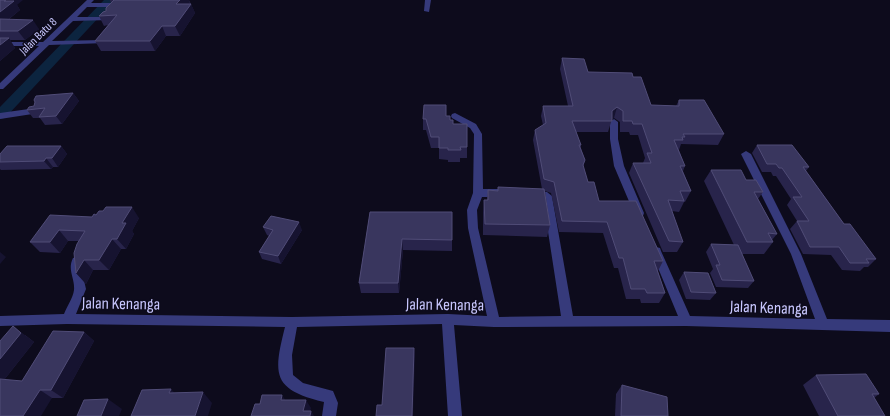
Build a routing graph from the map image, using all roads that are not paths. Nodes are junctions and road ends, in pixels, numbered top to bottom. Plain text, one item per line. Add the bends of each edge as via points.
1 (428, 0) edge
2 (89, 2) edge
3 (111, 5) edge
4 (427, 11) dead end
5 (72, 19) junction
6 (108, 19) edge
7 (104, 42) edge
8 (47, 43) junction
9 (0, 44) edge
10 (0, 87) edge
11 (36, 111) edge
12 (0, 116) edge
13 (455, 116) dead end
14 (614, 122) edge
15 (746, 154) dead end
16 (478, 193) junction
17 (507, 193) edge
18 (521, 193) edge
19 (644, 222) edge
20 (653, 244) edge
21 (80, 254) edge
22 (67, 319) junction
23 (448, 319) junction
24 (0, 321) edge
25 (568, 321) junction
26 (686, 321) junction
27 (292, 322) junction
28 (494, 322) junction
29 (823, 325) junction
30 (890, 326) edge
31 (329, 416) edge
32 (454, 416) edge

1 - 4 street
2 - 3 street
2 - 5 street, Jalan Batu 8
5 - 6 street
5 - 8 street, Jalan Batu 8
7 - 8 street
8 - 9 street
8 - 10 street, Jalan Batu 8
11 - 12 street
13 - 16 street via 473,126 478,134
14 - 19 street via 619,166
15 - 29 street via 782,222
16 - 17 street
16 - 28 street via 472,210 473,228
18 - 25 street via 547,196
20 - 26 street
21 - 22 street via 76,263 76,275 80,291
22 - 24 street, Jalan Kenanga via 17,326
22 - 27 street, Jalan Kenanga
23 - 27 street, Jalan Kenanga
23 - 28 street, Jalan Kenanga
23 - 32 street
25 - 26 street, Jalan Kenanga
25 - 28 street, Jalan Kenanga
26 - 29 street, Jalan Kenanga
27 - 31 street via 285,359 285,375 292,384 328,396 331,403
29 - 30 street, Jalan Kenanga

